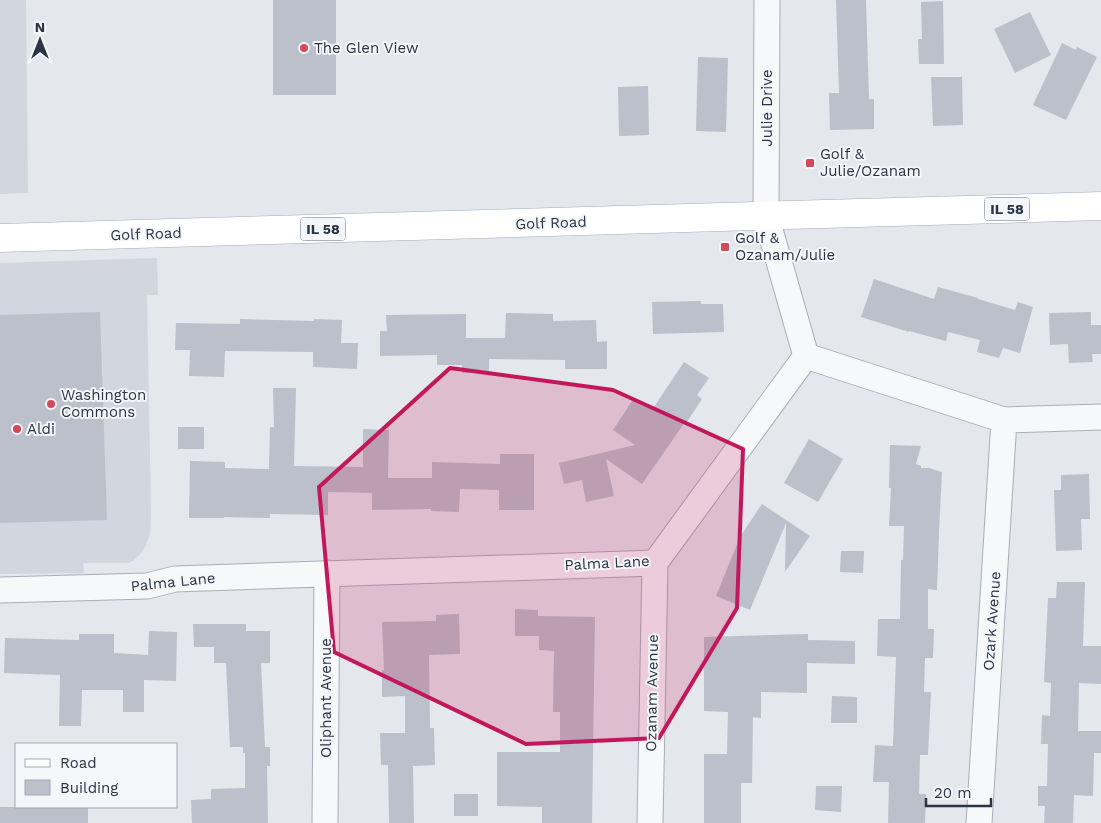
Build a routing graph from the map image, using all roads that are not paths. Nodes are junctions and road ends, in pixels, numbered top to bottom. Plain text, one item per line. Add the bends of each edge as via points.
1 (767, 0) edge
2 (1101, 206) edge
3 (766, 216) junction
4 (0, 238) edge
5 (806, 356) junction
6 (1101, 417) edge
7 (1004, 420) junction
8 (654, 563) junction
9 (327, 573) junction
10 (0, 590) edge
11 (325, 823) edge
12 (650, 823) edge
13 (979, 823) edge

1 - 3 street, Julie Drive
2 - 3 main road, Golf Road / IL 58
3 - 4 main road, Golf Road / IL 58
3 - 5 street
5 - 7 street
5 - 8 street, Palma Lane
6 - 7 street
7 - 13 street, Ozark Avenue
8 - 9 street, Palma Lane
8 - 12 street, Ozanam Avenue
9 - 10 street, Palma Lane via 175,579 147,586
9 - 11 street, Oliphant Avenue

